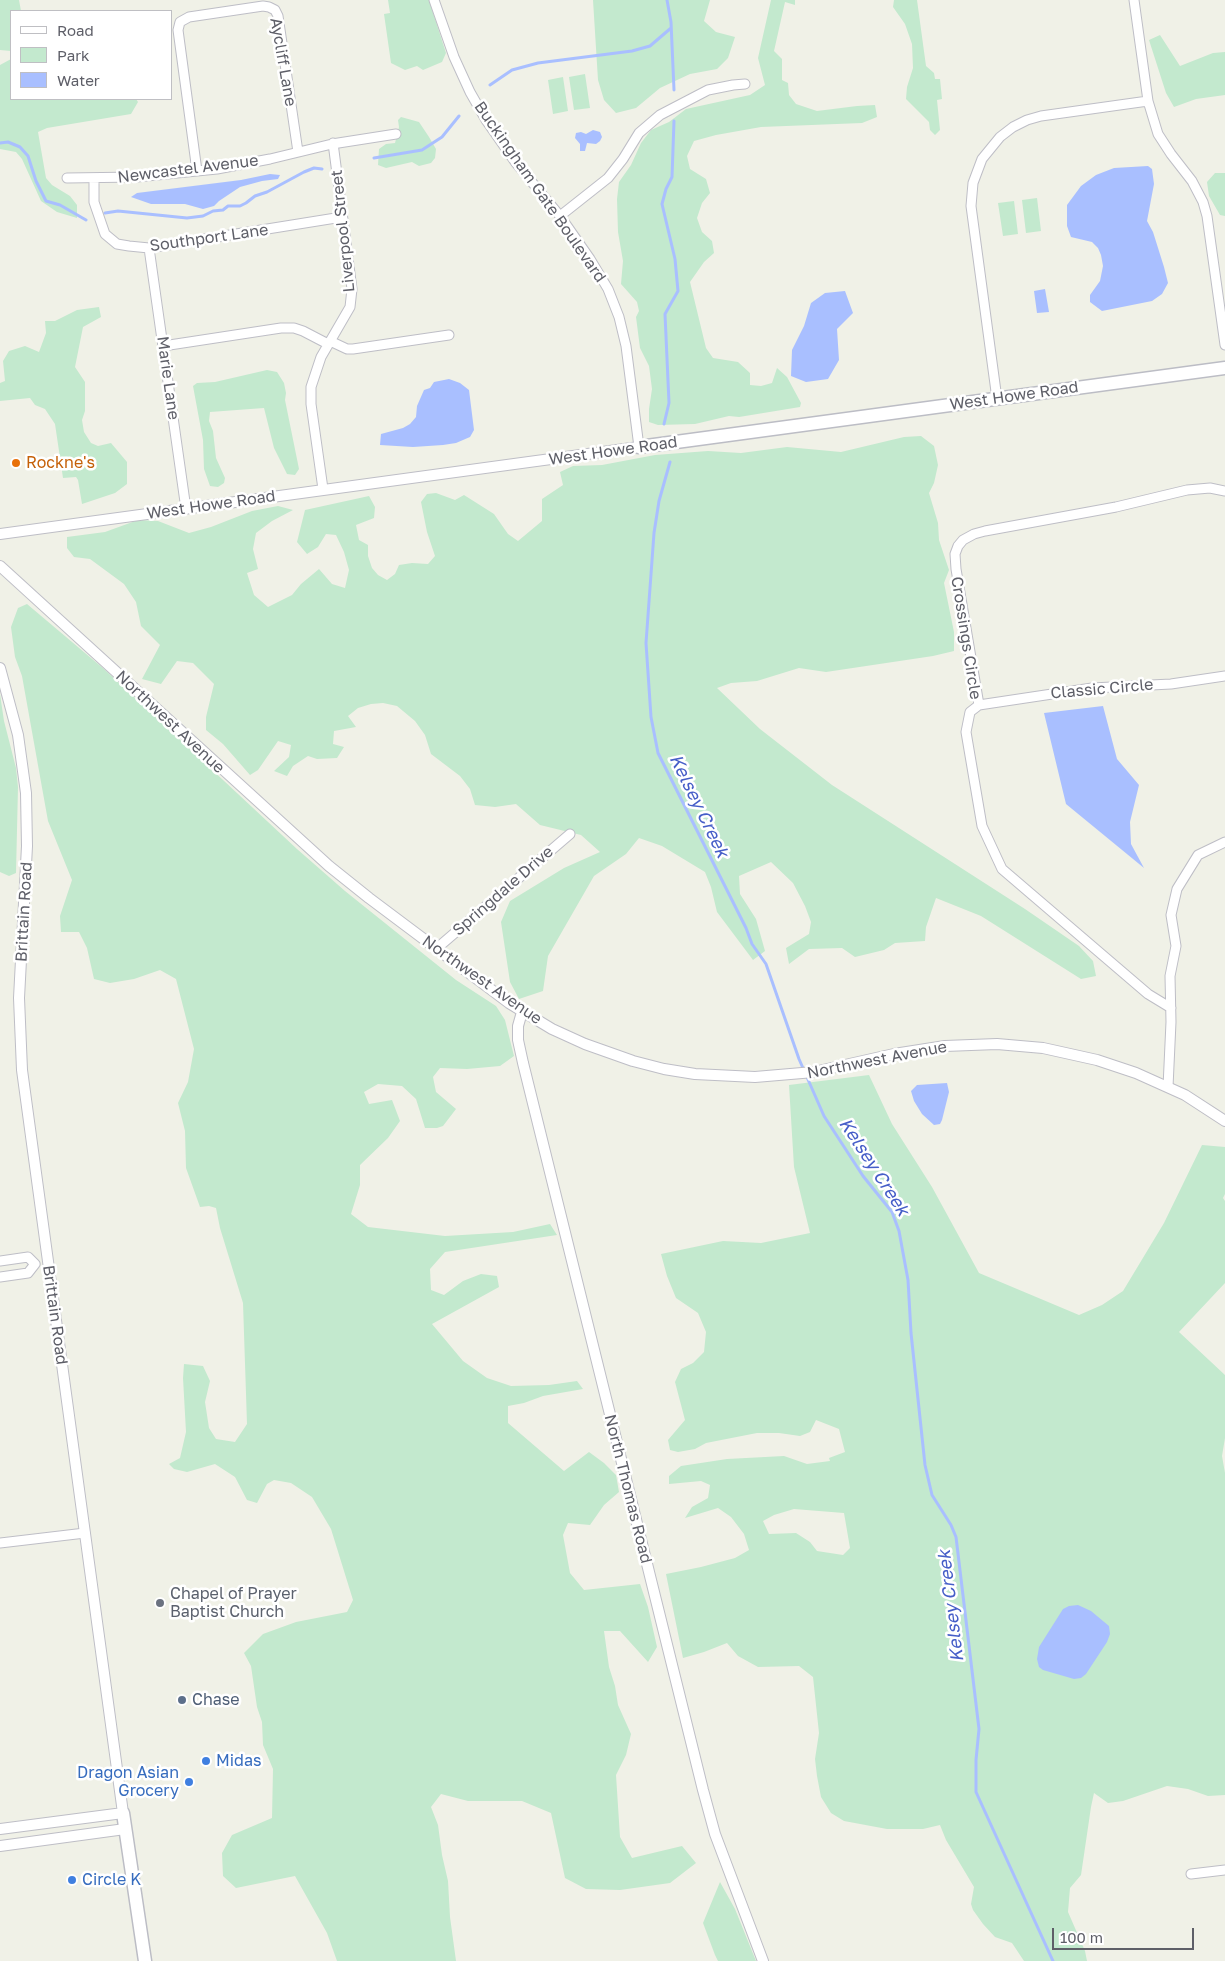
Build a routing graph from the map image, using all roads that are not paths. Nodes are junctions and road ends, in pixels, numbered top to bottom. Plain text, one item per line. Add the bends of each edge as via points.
1 (434, 0) edge
2 (1134, 0) edge
3 (745, 84) dead end
4 (1148, 101) junction
5 (396, 134) dead end
6 (333, 143) junction
7 (298, 152) junction
8 (197, 171) junction
9 (67, 178) dead end
10 (94, 178) junction
11 (560, 216) junction
12 (342, 217) junction
13 (149, 248) junction
14 (449, 336) dead end
15 (329, 343) junction
16 (1225, 345) edge
17 (163, 346) junction
18 (1225, 368) edge
19 (998, 399) junction
20 (639, 447) junction
21 (323, 489) junction
22 (1225, 491) edge
23 (186, 508) junction
24 (0, 534) edge
25 (0, 566) edge
26 (0, 668) edge
27 (1225, 676) edge
28 (979, 705) junction
29 (570, 834) dead end
30 (1225, 842) edge
31 (436, 948) junction
32 (1171, 1008) junction
33 (522, 1012) junction
34 (1168, 1087) junction
35 (1225, 1121) edge
36 (0, 1261) edge
37 (48, 1262) junction
38 (35, 1264) junction
39 (0, 1276) edge
40 (85, 1533) junction
41 (0, 1543) edge
42 (123, 1813) junction
43 (0, 1829) edge
44 (125, 1829) junction
45 (0, 1846) edge
46 (1225, 1870) edge
47 (1191, 1874) dead end
48 (145, 1961) edge
49 (763, 1961) edge

1 - 11 street, Buckingham Gate Boulevard via 454,57 486,120
2 - 4 street
3 - 11 street via 708,90 660,115 639,133 608,178
4 - 16 street via 1162,141 1192,181 1203,202
4 - 19 street via 1027,120 1000,137 982,159 973,183 971,206
5 - 6 street, Newcastel Avenue
6 - 7 street, Newcastel Avenue
6 - 12 street, Liverpool Street
7 - 8 street, Newcastel Avenue
7 - 8 street, Aycliff Lane via 275,10 263,6 190,17 180,22 178,30
8 - 10 street, Newcastel Avenue
9 - 10 street, Newcastel Avenue
10 - 13 street, Southport Lane via 94,202 105,234 117,244
11 - 20 street, Buckingham Gate Boulevard via 596,268 616,310 631,375
12 - 13 street, Southport Lane
12 - 15 street, Liverpool Street via 352,291 349,309
13 - 17 street, Marie Lane
14 - 15 street via 353,349
15 - 17 street via 294,328 281,328
15 - 21 street, Liverpool Street via 311,387
17 - 23 street, Marie Lane
18 - 19 main road, West Howe Road
19 - 20 main road, West Howe Road
20 - 21 street, West Howe Road
21 - 23 street, West Howe Road
22 - 28 street, Crossings Circle via 1210,488 1187,490 980,533 963,540 955,554 956,569
23 - 24 street, West Howe Road
25 - 31 street, Northwest Avenue via 330,866
26 - 37 street, Brittain Road via 18,735 26,793 28,846 18,998 22,1070
27 - 28 street, Classic Circle via 1171,684 1092,688
28 - 32 street, Crossings Circle via 970,712 966,732 982,826 1002,869 1148,994
29 - 31 street, Springdale Drive
30 - 32 street via 1198,855 1177,889 1171,916 1176,946 1170,976
31 - 33 street, Northwest Avenue
32 - 34 street
33 - 34 street, Northwest Avenue via 585,1044 633,1061 695,1074 755,1077 802,1074 917,1049 997,1044 1076,1054
33 - 49 street, North Thomas Road via 518,1040 522,1063 701,1781 715,1834
34 - 35 street, Northwest Avenue
36 - 38 street via 28,1257
37 - 38 street
37 - 40 street, Brittain Road
38 - 39 street via 28,1273
40 - 41 street
40 - 42 street, Brittain Road
42 - 43 street
42 - 44 main road, Brittain Road
44 - 45 street
44 - 48 main road, Brittain Road
46 - 47 street

